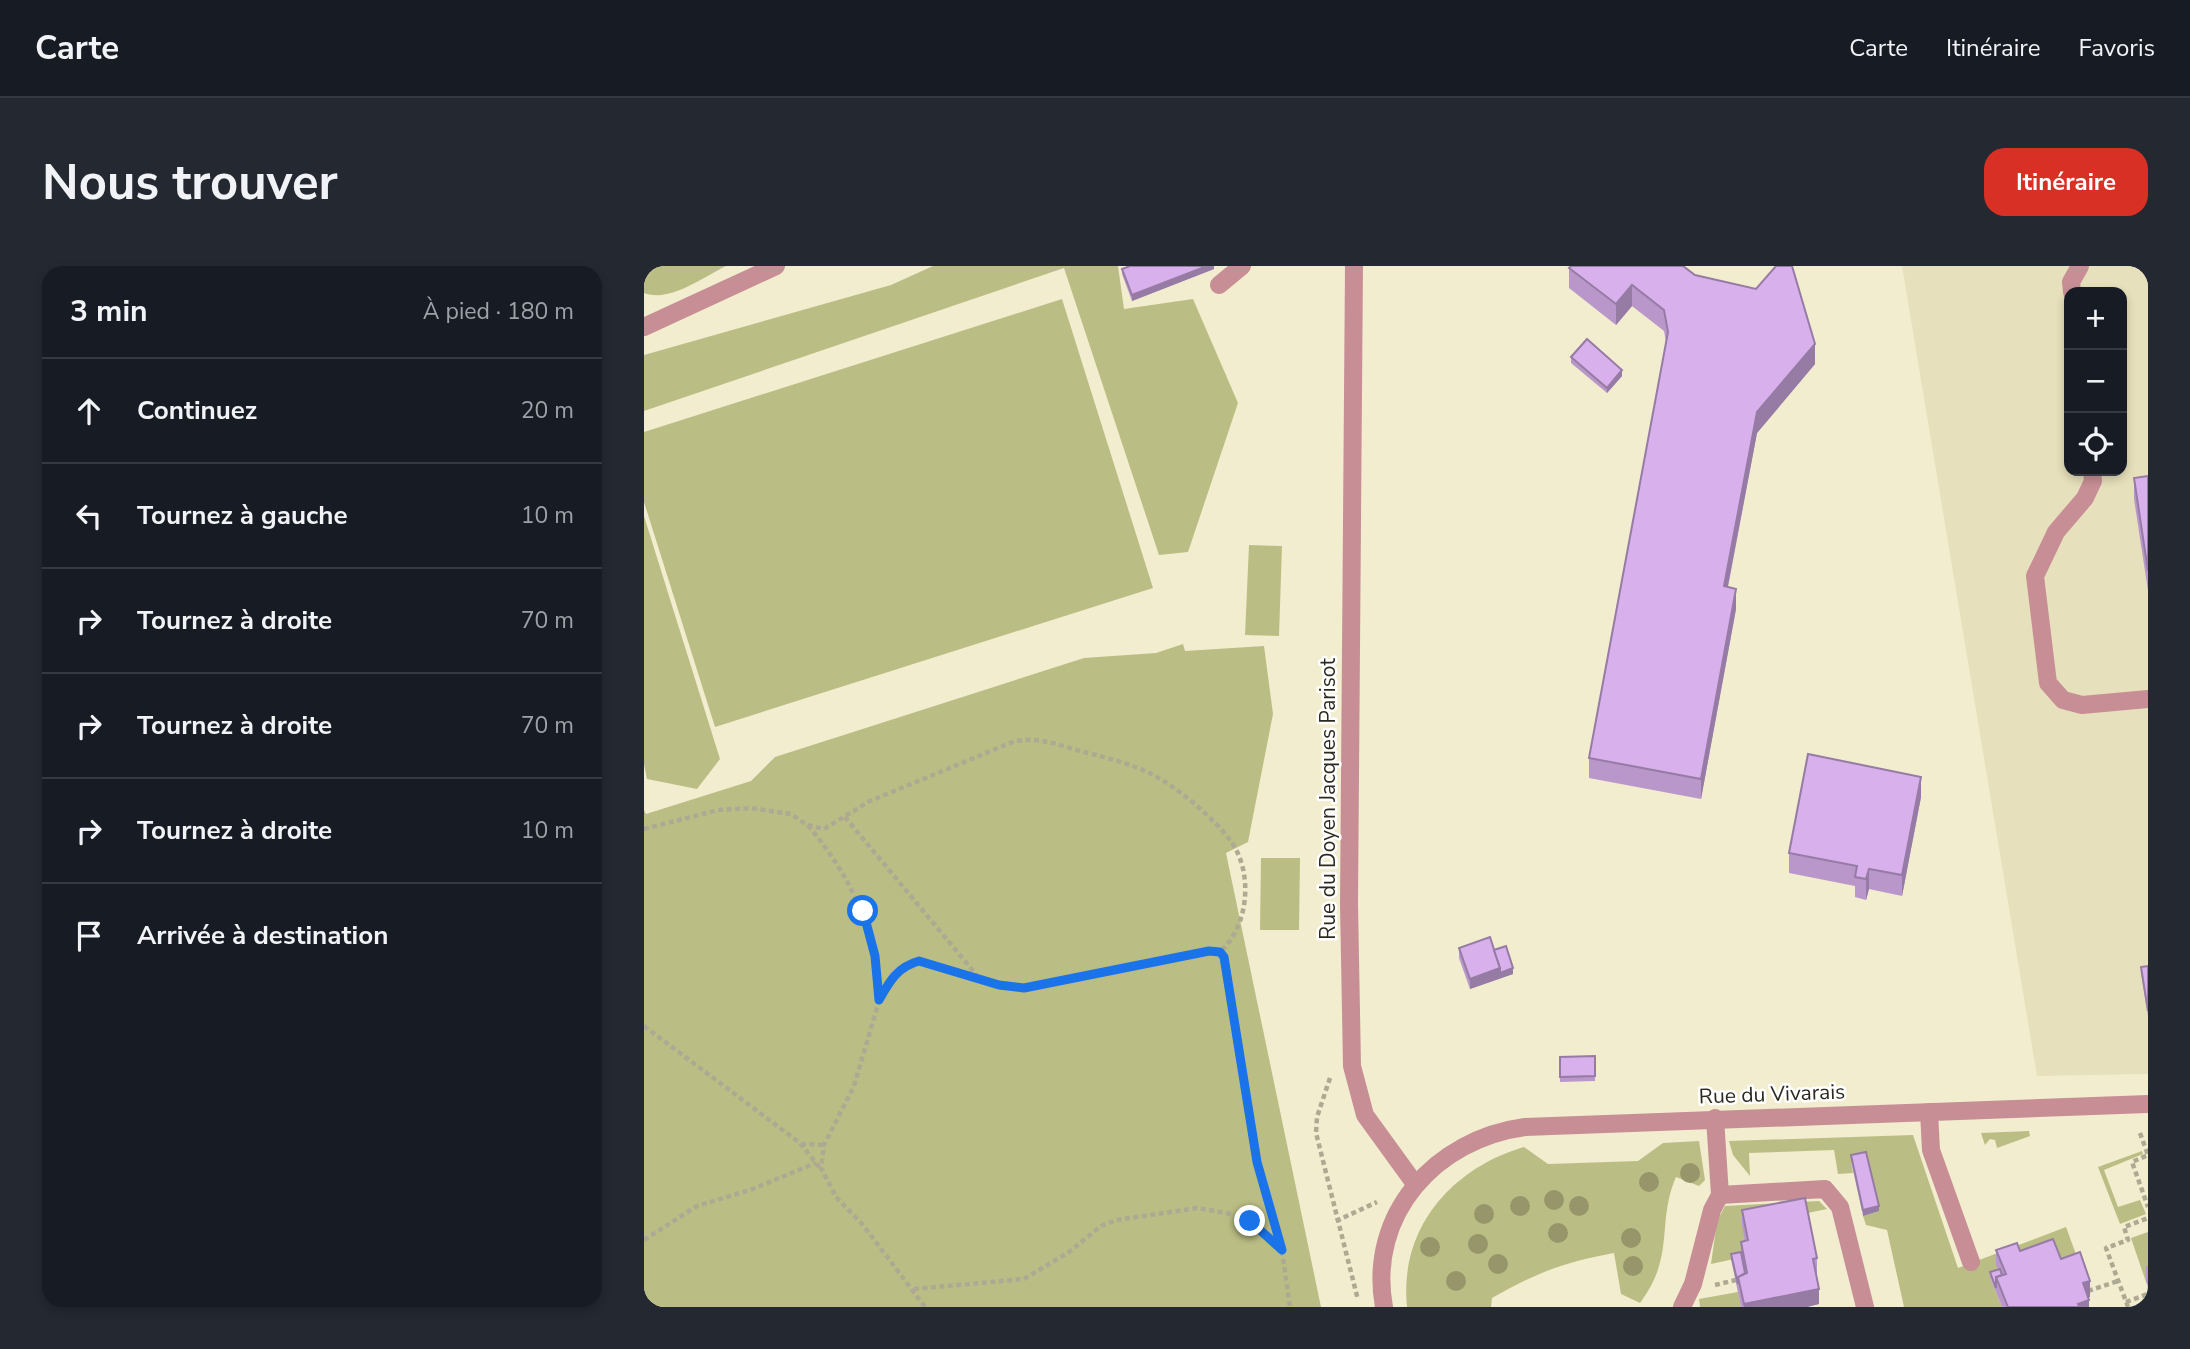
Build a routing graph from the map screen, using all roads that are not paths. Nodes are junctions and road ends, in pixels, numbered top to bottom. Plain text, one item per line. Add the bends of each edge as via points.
1 (776, 266) edge
2 (1242, 266) edge
3 (1354, 266) edge
4 (2080, 266) edge
5 (1219, 285) dead end
6 (2072, 287) edge
7 (645, 322) edge
8 (2092, 476) edge
9 (2148, 699) edge
10 (2148, 1104) edge
11 (1929, 1112) junction
12 (1716, 1118) junction
13 (1415, 1184) junction
14 (1720, 1195) junction
15 (1971, 1262) dead end
16 (1384, 1307) edge
17 (1682, 1307) edge
18 (1865, 1307) edge

1 - 7 street
2 - 5 street
3 - 13 street, Rue du Doyen Jacques Parisot via 1352,1066 1364,1115
4 - 6 street
8 - 9 street via 2085,498 2056,532 2035,576 2048,683 2063,700 2082,705
10 - 11 street, Rue du Vivarais
11 - 12 street, Rue du Vivarais
11 - 15 street via 1931,1150
12 - 13 street, Rue du Vivarais via 1495,1132 1474,1138 1438,1161
12 - 14 street
13 - 16 street via 1401,1205 1384,1258
14 - 17 street
14 - 18 street via 1825,1189 1840,1207

